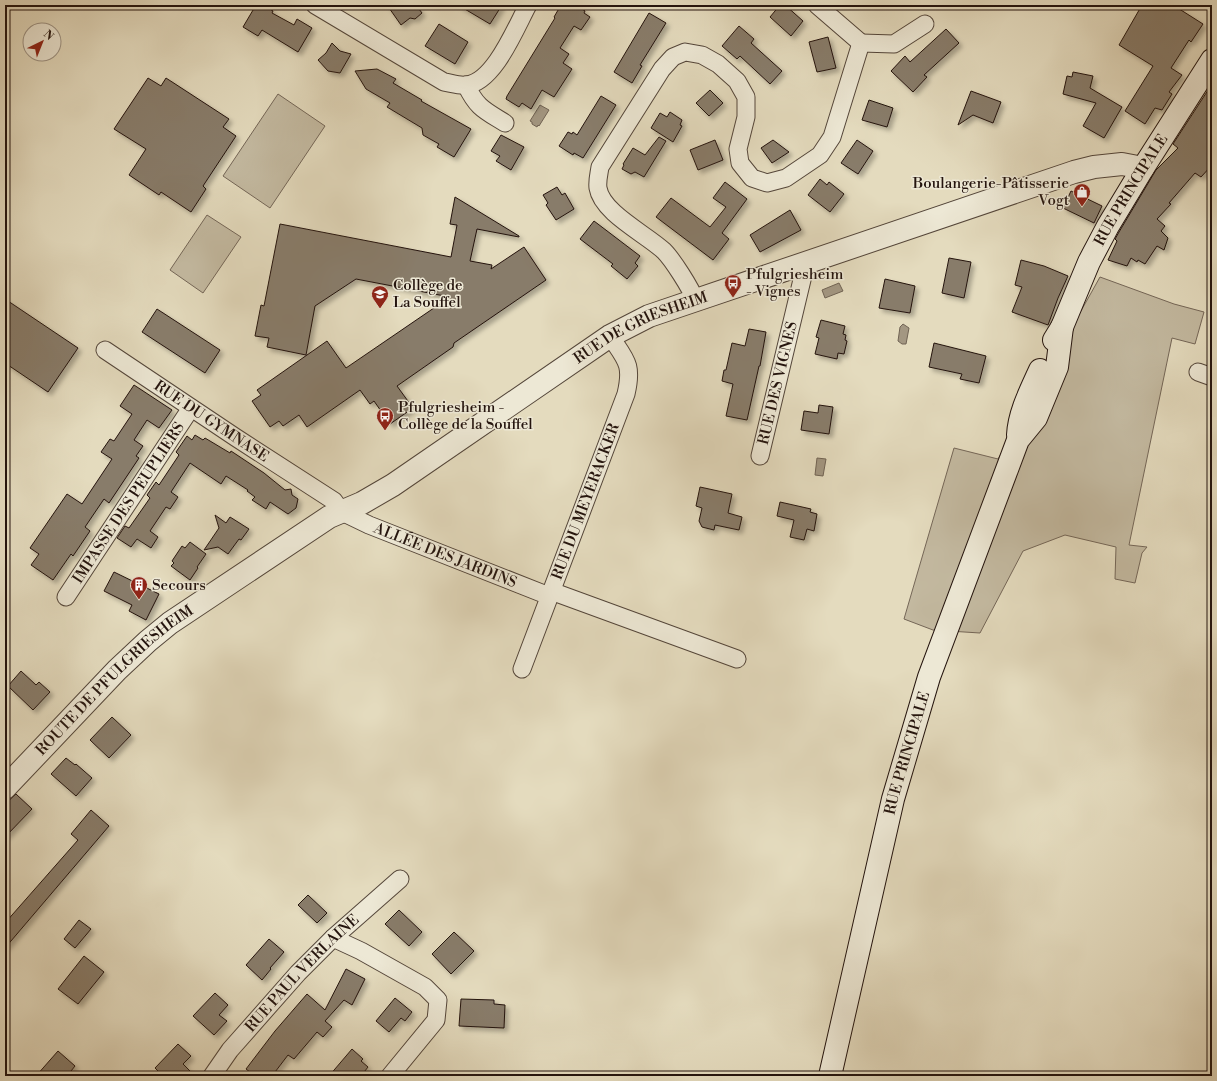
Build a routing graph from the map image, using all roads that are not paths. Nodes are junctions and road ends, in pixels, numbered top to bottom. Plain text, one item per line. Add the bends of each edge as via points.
1 (315, 5) edge
2 (528, 5) edge
3 (817, 5) edge
4 (925, 24) dead end
5 (861, 43) junction
6 (1212, 60) edge
7 (466, 85) junction
8 (505, 123) dead end
9 (1143, 168) junction
10 (806, 263) junction
11 (695, 300) junction
12 (610, 336) junction
13 (105, 350) dead end
14 (191, 408) junction
15 (760, 456) dead end
16 (348, 509) junction
17 (550, 594) junction
18 (66, 597) dead end
19 (737, 659) dead end
20 (522, 669) dead end
21 (5, 788) edge
22 (400, 879) dead end
23 (333, 938) junction
24 (212, 1076) edge
25 (390, 1076) edge
26 (830, 1076) edge

1 - 7 street via 444,82
2 - 7 street via 496,64 482,78
3 - 5 street
4 - 5 street via 894,44
5 - 11 street via 832,138 820,155 786,178 767,183 752,178 740,163 738,149 746,117 746,97 737,81 718,64 702,55 685,52 673,57 662,69 600,167 598,189 609,209 665,251 692,291
6 - 9 street, RUE PRINCIPALE
7 - 8 street via 481,109
9 - 10 street, RUE DE GRIESHEIM via 1122,164 1074,172
9 - 26 street, RUE PRINCIPALE via 1089,262 1062,327 1057,367 1036,418 1018,440 930,677 895,792
10 - 11 street, RUE DE GRIESHEIM
10 - 15 street, RUE DES VIGNES
11 - 12 street, RUE DE GRIESHEIM via 649,316
12 - 16 street, RUE DE GRIESHEIM via 392,485
12 - 17 street, RUE DU MEYERACKER via 628,362 629,380 626,394
13 - 14 street, RUE DU GYMNASE
14 - 16 street, RUE DU GYMNASE
14 - 18 street, IMPASSE DES PEUPLIERS
16 - 17 street, ALLÉE DES JARDINS via 369,525
16 - 21 street, ROUTE DE PFULGRIESHEIM via 329,517 195,606 148,641
17 - 19 street, ALLÉE DES JARDINS
17 - 20 street, RUE DU MEYERACKER
22 - 23 street, RUE PAUL VERLAINE
23 - 24 street, RUE PAUL VERLAINE via 298,973 230,1050
23 - 25 street via 425,987 438,1000 436,1020

